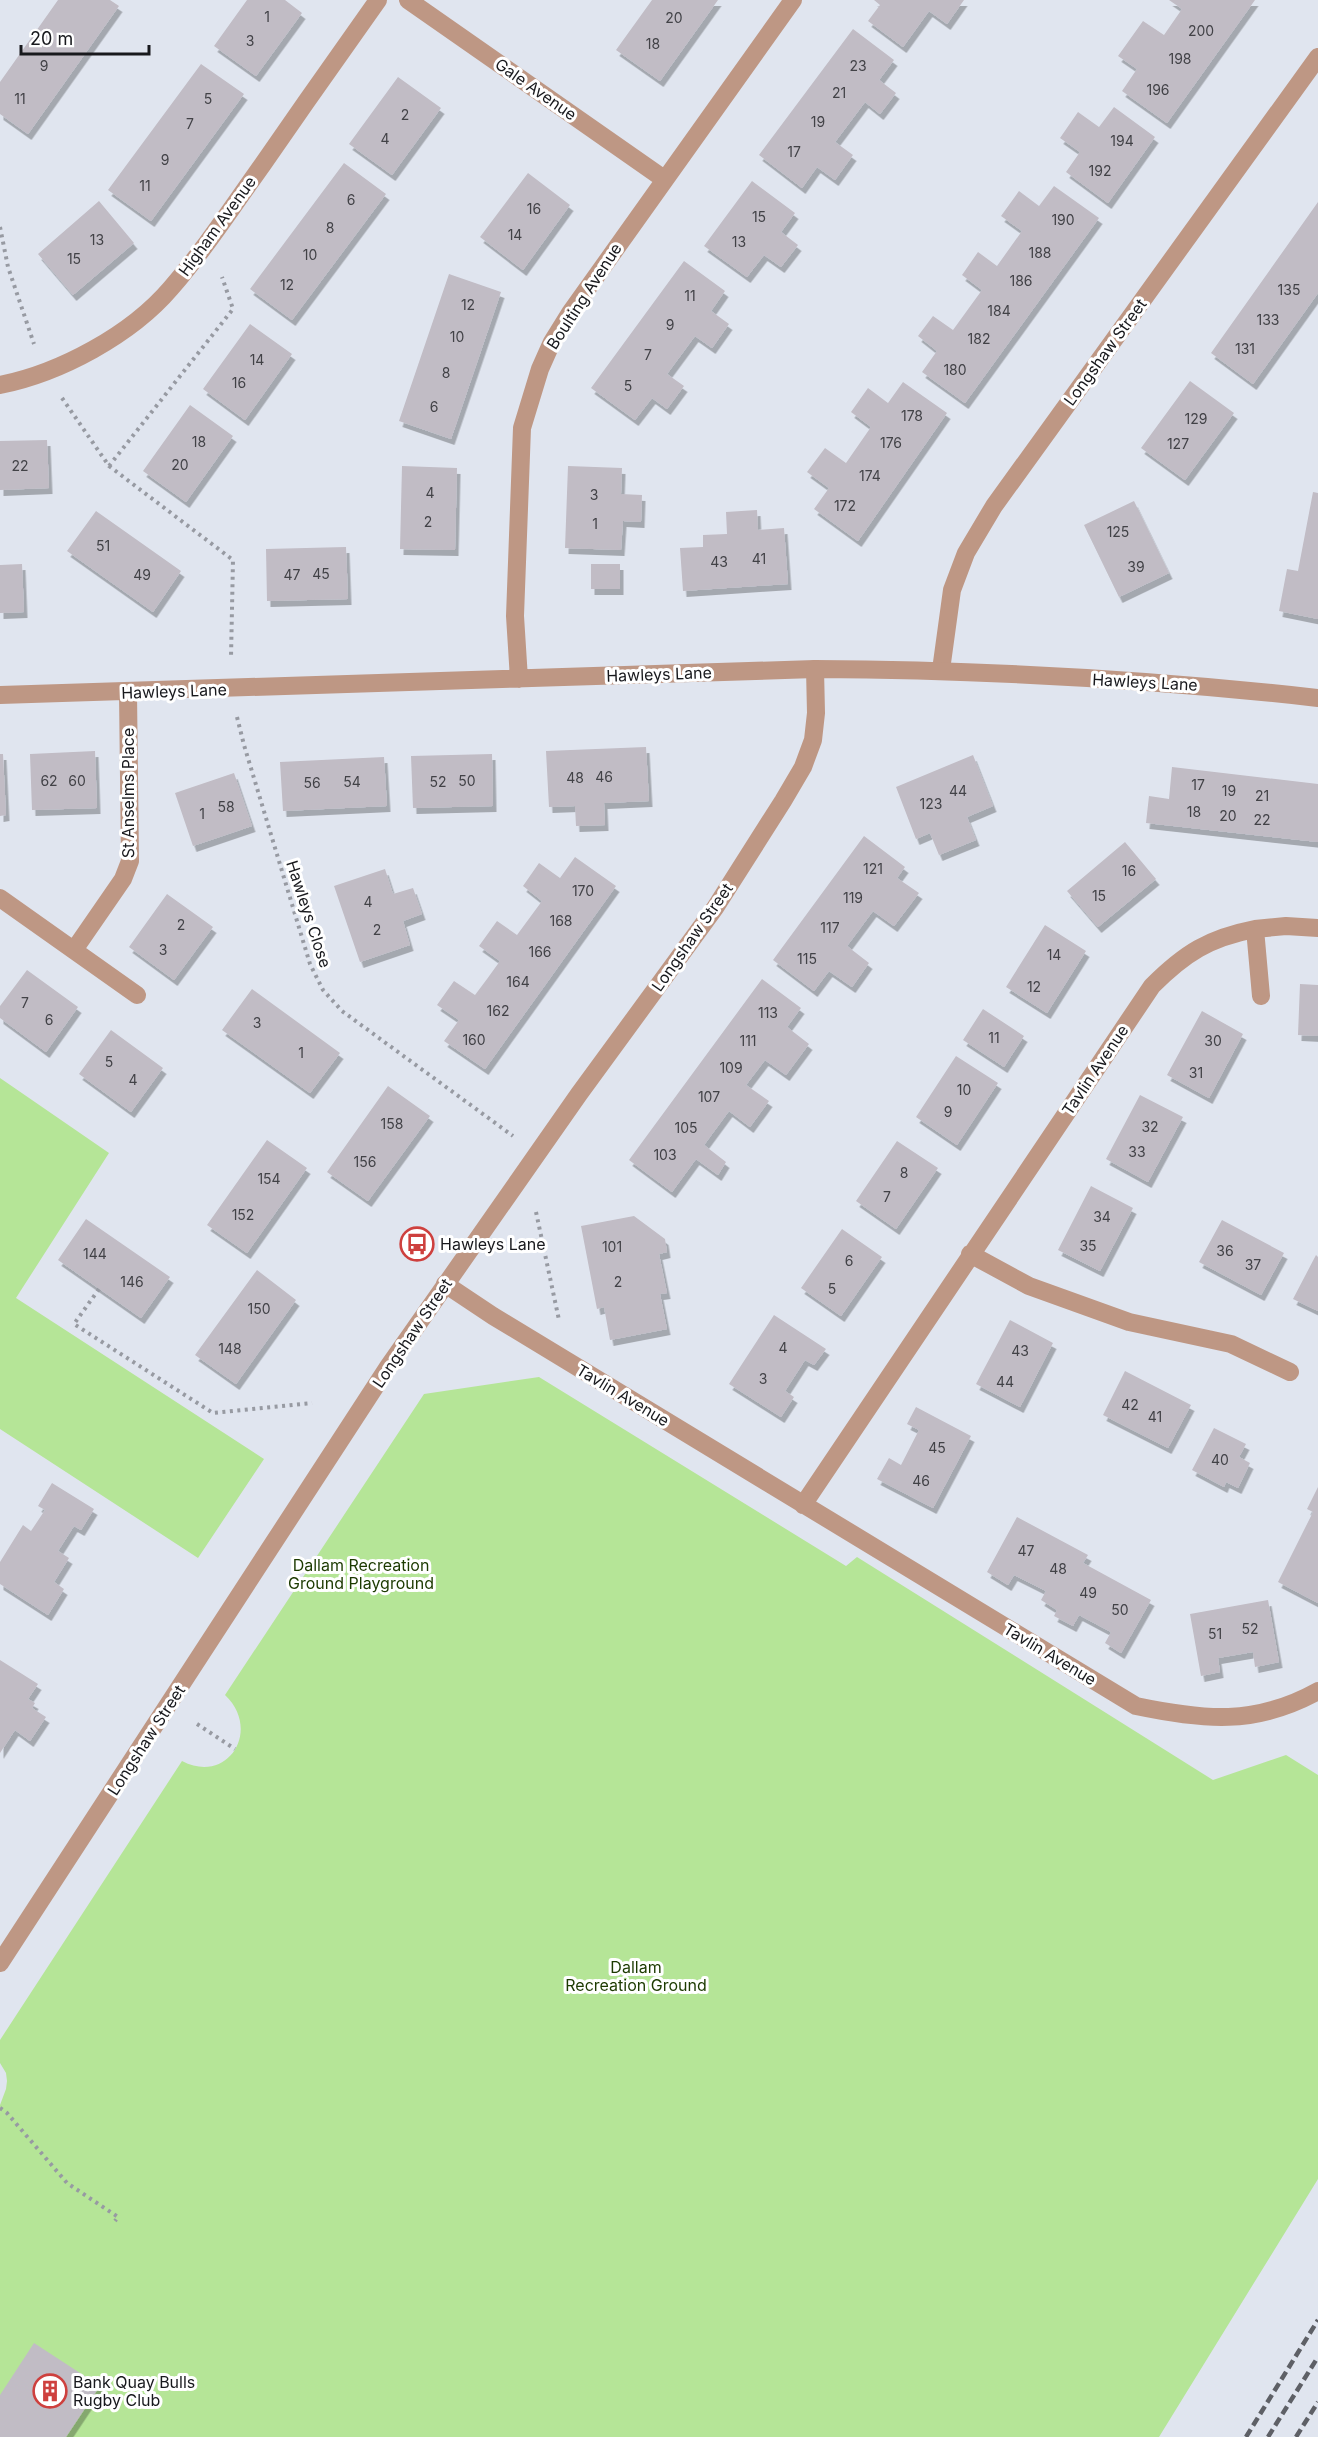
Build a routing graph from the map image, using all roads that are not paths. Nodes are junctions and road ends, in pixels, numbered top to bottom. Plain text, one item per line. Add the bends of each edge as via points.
1 (378, 0) edge
2 (408, 0) edge
3 (793, 0) edge
4 (1318, 57) edge
5 (664, 179) junction
6 (0, 385) edge
7 (815, 669) junction
8 (942, 670) junction
9 (519, 679) junction
10 (128, 693) junction
11 (0, 695) edge
12 (1318, 698) edge
13 (0, 898) edge
14 (1318, 928) edge
15 (1255, 929) junction
16 (74, 950) junction
17 (137, 995) dead end
18 (1261, 996) dead end
19 (970, 1254) junction
20 (445, 1284) junction
21 (1290, 1372) dead end
22 (803, 1505) junction
23 (1318, 1691) edge
24 (0, 1963) edge

1 - 6 street, Higham Avenue via 170,290 138,319 92,351 45,373
2 - 5 street, Gale Avenue
3 - 5 street, Boulting Avenue
4 - 8 street, Longshaw Street via 994,507 966,553 952,590
5 - 9 street, Boulting Avenue via 564,322 530,399 522,428 520,475 515,616
7 - 8 street, Hawleys Lane
7 - 9 street, Hawleys Lane
7 - 20 street, Longshaw Street via 813,740 798,775 715,908
8 - 12 street, Hawleys Lane via 1201,685
9 - 10 street, Hawleys Lane
10 - 11 street, Hawleys Lane
10 - 16 street, St Anselms Place via 129,861 123,879
13 - 16 street
14 - 15 street, Tavlin Avenue
15 - 18 street
15 - 19 street, Tavlin Avenue via 1227,935 1198,948 1152,986
16 - 17 street
19 - 21 street via 1040,1290 1129,1322 1231,1344
19 - 22 street, Tavlin Avenue
20 - 22 street, Tavlin Avenue
20 - 24 street, Longshaw Street
22 - 23 street, Tavlin Avenue via 1136,1706 1187,1716 1229,1718 1282,1706

